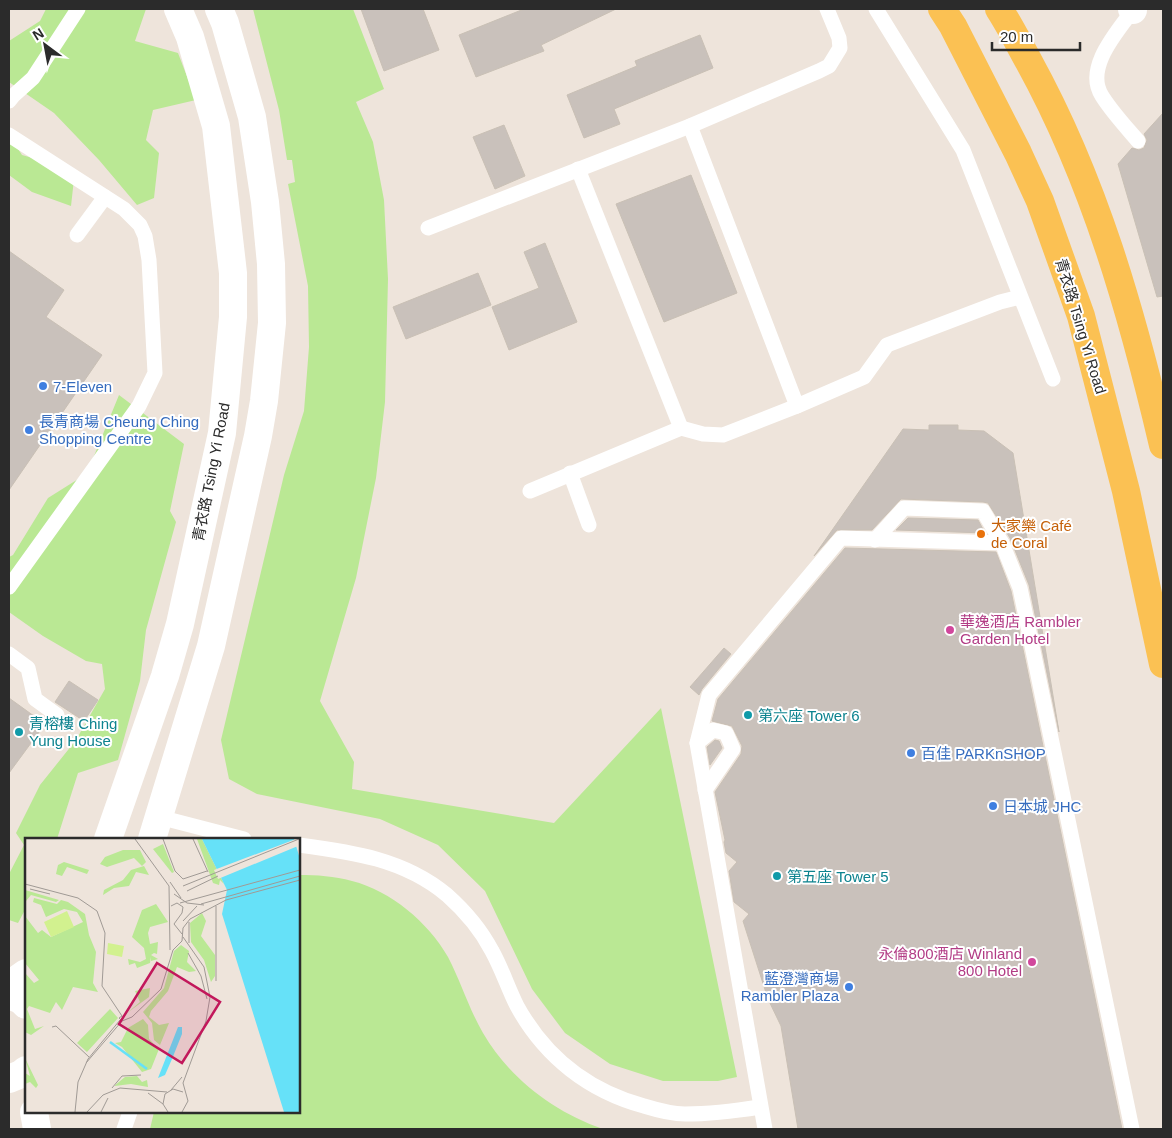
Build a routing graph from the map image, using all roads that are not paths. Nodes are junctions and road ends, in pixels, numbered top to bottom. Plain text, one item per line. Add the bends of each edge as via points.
1 (78, 9) edge
2 (178, 9) edge
3 (220, 9) edge
4 (827, 9) edge
5 (876, 9) edge
6 (923, 9) edge
7 (942, 9) edge
8 (999, 9) edge
9 (1132, 9) edge
10 (977, 71) junction
11 (9, 101) edge
12 (690, 126) junction
13 (9, 134) edge
14 (1138, 142) dead end
15 (578, 169) junction
16 (105, 197) junction
17 (428, 228) dead end
18 (77, 235) dead end
19 (1020, 297) junction
20 (1052, 379) dead end
21 (797, 406) junction
22 (681, 428) junction
23 (1163, 445) edge
24 (570, 473) junction
25 (530, 491) dead end
26 (589, 525) dead end
27 (875, 540) junction
28 (1002, 544) junction
29 (9, 587) edge
30 (9, 654) edge
31 (1162, 657) edge
32 (57, 715) dead end
33 (697, 743) junction
34 (705, 790) junction
35 (156, 828) edge
36 (108, 838) edge
37 (236, 838) edge
38 (300, 845) edge
39 (25, 973) edge
40 (9, 985) edge
41 (9, 995) edge
42 (25, 1004) edge
43 (760, 1107) junction
44 (34, 1113) edge
45 (130, 1113) edge
46 (37, 1129) edge
47 (124, 1129) edge
48 (765, 1129) edge
49 (1132, 1129) edge

1 - 11 lane via 33,78
2 - 36 main road, 青衣路 Tsing Yi Road via 190,37 216,126 232,264 233,317 222,434 180,624
3 - 35 main road via 252,117 265,202 272,323 258,436 215,627
4 - 12 lane via 840,48 829,66
5 - 19 lane via 963,150
6 - 10 main road
7 - 10 main road, 青衣路 Tsing Yi Road
8 - 23 main road via 1044,90 1090,193 1126,300
9 - 14 lane via 1102,53 1096,76 1101,94
10 - 31 main road, 青衣路 Tsing Yi Road via 1040,201 1081,316 1126,491
12 - 15 lane
12 - 21 lane
13 - 16 lane
15 - 17 lane
15 - 22 lane
16 - 18 lane
16 - 29 lane via 124,209 140,225 144,236 149,260 154,374 139,406
19 - 20 lane
19 - 21 lane via 888,345 864,377
21 - 22 lane via 723,434 703,434
22 - 24 lane
24 - 25 lane
24 - 26 lane
27 - 28 lane
27 - 28 lane via 904,508 983,511
27 - 33 lane via 841,538 709,695
28 - 49 lane via 1020,588
30 - 32 lane via 28,668 35,699
33 - 34 lane
33 - 34 lane via 713,730 726,733 733,749
34 - 43 lane
35 - 37 lane
38 - 43 lane via 337,850 398,865 422,877 446,895 484,936 517,1005 545,1046 562,1064 603,1092 652,1109 683,1114
39 - 40 main road
41 - 42 main road
43 - 48 lane
44 - 46 main road
45 - 47 lane

